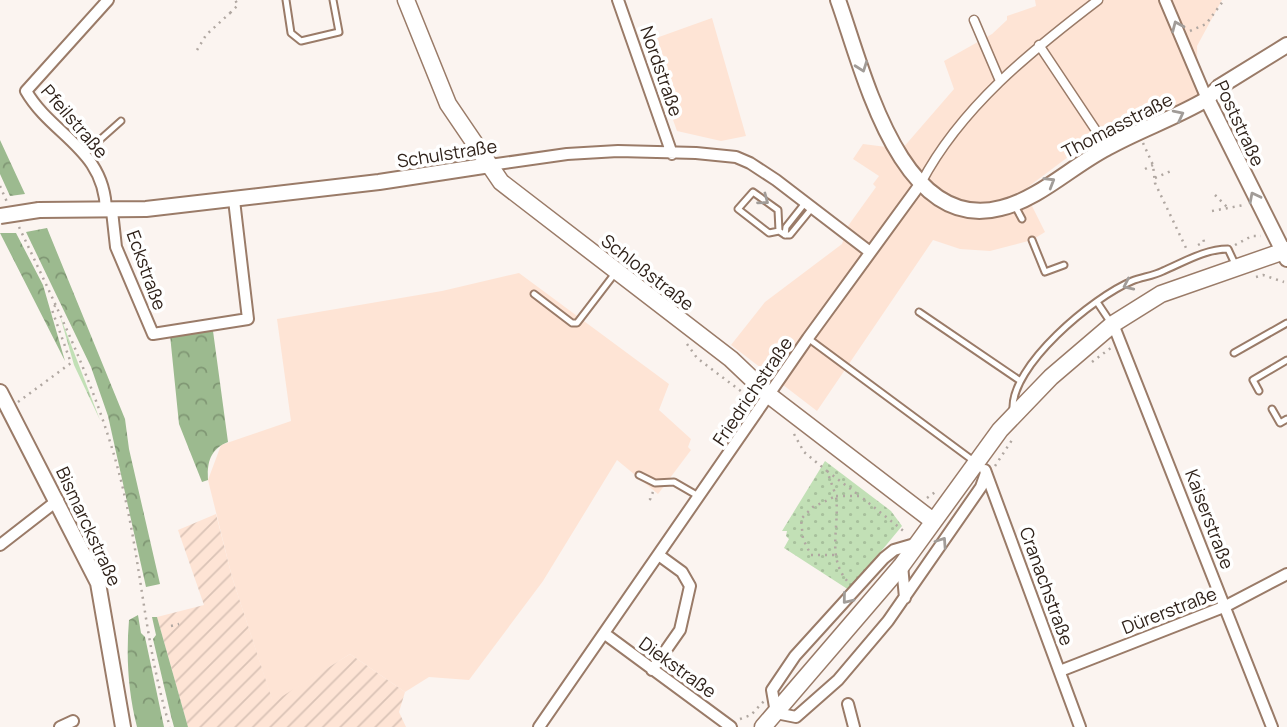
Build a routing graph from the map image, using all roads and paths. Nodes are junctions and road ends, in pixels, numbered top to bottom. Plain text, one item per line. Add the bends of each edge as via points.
1 (108, 0) edge
2 (235, 0) edge
3 (285, 0) edge
4 (333, 0) edge
5 (406, 0) edge
6 (618, 0) edge
7 (838, 0) edge
8 (1098, 0) edge
9 (1166, 0) edge
10 (1224, 0) edge
11 (974, 20) dead end
12 (1181, 35) junction
13 (1286, 42) edge
14 (1040, 45) junction
15 (197, 50) dead end
16 (1000, 81) junction
17 (1207, 99) junction
18 (121, 121) dead end
19 (1143, 143) dead end
20 (1107, 147) junction
21 (85, 153) junction
22 (672, 154) junction
23 (490, 165) junction
24 (1153, 165) junction
25 (1145, 169) dead end
26 (1171, 171) dead end
27 (1155, 178) junction
28 (921, 183) junction
29 (0, 186) edge
30 (1215, 195) dead end
31 (234, 200) junction
32 (1014, 204) junction
33 (808, 205) junction
34 (1244, 205) dead end
35 (1227, 208) junction
36 (109, 211) junction
37 (1212, 211) dead end
38 (6, 213) edge
39 (1022, 219) dead end
40 (17, 223) dead end
41 (779, 231) junction
42 (1252, 236) junction
43 (1264, 236) dead end
44 (1032, 240) dead end
45 (1255, 247) dead end
46 (1228, 249) junction
47 (1187, 250) dead end
48 (870, 253) junction
49 (1285, 254) edge
50 (1064, 265) dead end
51 (1236, 267) junction
52 (616, 272) junction
53 (1251, 278) dead end
54 (1284, 282) dead end
55 (534, 294) dead end
56 (1096, 301) junction
57 (55, 304) junction
58 (919, 312) dead end
59 (1287, 324) edge
60 (1113, 325) junction
61 (808, 338) junction
62 (684, 340) dead end
63 (1115, 344) dead end
64 (1234, 353) dead end
65 (1287, 360) edge
66 (1089, 364) dead end
67 (1019, 380) junction
68 (1259, 391) dead end
69 (742, 392) dead end
70 (770, 396) junction
71 (6, 402) edge
72 (1272, 409) dead end
73 (1013, 415) junction
74 (1287, 419) edge
75 (793, 430) dead end
76 (1018, 432) dead end
77 (810, 444) dead end
78 (804, 452) junction
79 (983, 465) junction
80 (827, 471) junction
81 (639, 475) dead end
82 (655, 483) junction
83 (836, 496) junction
84 (860, 496) junction
85 (701, 497) junction
86 (58, 500) junction
87 (653, 501) dead end
88 (933, 521) junction
89 (912, 538) junction
90 (0, 545) edge
91 (834, 555) junction
92 (660, 556) junction
93 (902, 565) junction
94 (1287, 574) edge
95 (855, 590) junction
96 (905, 598) junction
97 (1226, 606) junction
98 (179, 624) dead end
99 (171, 626) dead end
100 (606, 634) junction
101 (652, 670) junction
102 (1060, 671) junction
103 (848, 704) dead end
104 (776, 713) junction
105 (740, 719) dead end
106 (73, 721) dead end
107 (757, 721) edge
108 (60, 727) edge
109 (123, 727) edge
110 (170, 727) edge
111 (539, 727) edge
112 (731, 727) edge
113 (854, 727) edge
114 (1080, 727) edge
115 (1272, 727) edge

1 - 21 street, Pfeilstraße via 26,91
2 - 15 path via 238,5 232,15 206,35
3 - 4 lane via 291,33 301,41 339,32
5 - 23 main road, Schloßstraße via 448,104
6 - 22 street, Nordstraße
7 -> 28 street, Thomasstraße via 893,145
8 - 14 street, Friedrichstraße
12 -> 9 street, Poststraße
10 - 12 path via 1206,24
11 - 16 street
12 - 17 street, Poststraße
13 - 17 street, Thomasstraße
14 - 16 street, Friedrichstraße
14 - 20 street
16 - 28 street, Friedrichstraße via 945,146
20 -> 17 street, Thomasstraße
49 -> 17 street, Poststraße
18 - 21 lane
19 - 24 path
32 -> 20 street, Thomasstraße
21 - 36 street, Pfeilstraße via 95,168
22 - 23 street, Schulstraße via 567,154
22 - 33 street, Schulstraße via 736,157
23 - 31 street, Schulstraße
23 - 52 main road, Schloßstraße via 501,182
24 - 25 path
24 - 27 path
26 - 27 path
27 - 47 path
28 - 32 street, Thomasstraße via 937,199 960,211 988,211
28 - 48 street, Friedrichstraße
29 - 38 path
30 - 35 path
31 - 36 street, Schulstraße
31 - 36 street, Eckstraße via 248,319 153,334 116,247
32 - 39 lane
33 - 41 lane via 790,235
33 - 48 street, Schulstraße
34 - 35 path
35 - 37 path
36 - 38 street, Schulstraße, bridge
40 - 57 path
41 -> 41 lane via 769,233 738,209 753,192 778,210
42 - 43 path
42 - 45 path
42 - 46 path
44 - 50 lane via 1045,272
46 - 51 lane
46 -> 56 lane via 1214,249 1132,281
48 - 61 street, Friedrichstraße
49 - 51 main road
51 - 60 main road via 1161,293
52 - 55 lane via 577,323
52 - 70 main road, Schloßstraße via 731,359
53 - 54 path via 1263,275
56 - 60 lane
56 - 67 lane via 1044,347
57 - 71 path via 52,310 71,363
57 - 110 path via 105,420 125,495
58 - 67 lane
59 - 64 lane
60 - 73 main road
60 - 97 street, Kaiserstraße
61 - 70 street, Friedrichstraße
61 - 79 lane
62 - 69 path via 697,358
63 - 66 path
65 - 68 lane via 1253,380
67 - 73 lane via 1012,397
70 - 85 street, Friedrichstraße
70 - 88 main road, Schloßstraße
71 - 86 street, Bismarckstraße
72 - 74 lane via 1280,423
73 - 79 main road
75 - 78 path
76 - 79 path
77 - 78 path
78 - 80 path
79 - 88 main road
96 -> 79 street via 981,487
79 - 102 street, Cranachstraße
80 - 83 path
80 - 84 path
81 - 82 lane
82 - 85 lane via 669,481
82 - 87 path
83 - 84 path
83 - 91 path
83 - 91 path via 801,519 811,555
84 - 89 path
85 - 92 street, Friedrichstraße
86 - 90 street
86 - 109 street, Bismarckstraße via 98,583
88 - 89 main road
89 - 93 main road
89 - 95 street
91 - 95 path via 837,570
92 - 100 street, Friedrichstraße
92 - 101 street via 682,572 690,586 680,630
93 - 96 street
93 - 104 main road
94 - 97 street, Dürerstraße
95 -> 104 street via 782,672 772,690
96 - 104 street via 838,680 803,713 796,717
97 - 102 street, Dürerstraße
97 - 115 street, Kaiserstraße
98 - 99 path
100 - 101 street, Diekstraße
100 - 111 street, Friedrichstraße
101 - 112 street, Diekstraße
102 - 114 street, Cranachstraße
103 - 113 street
104 - 107 main road
105 - 107 path
106 - 108 street

